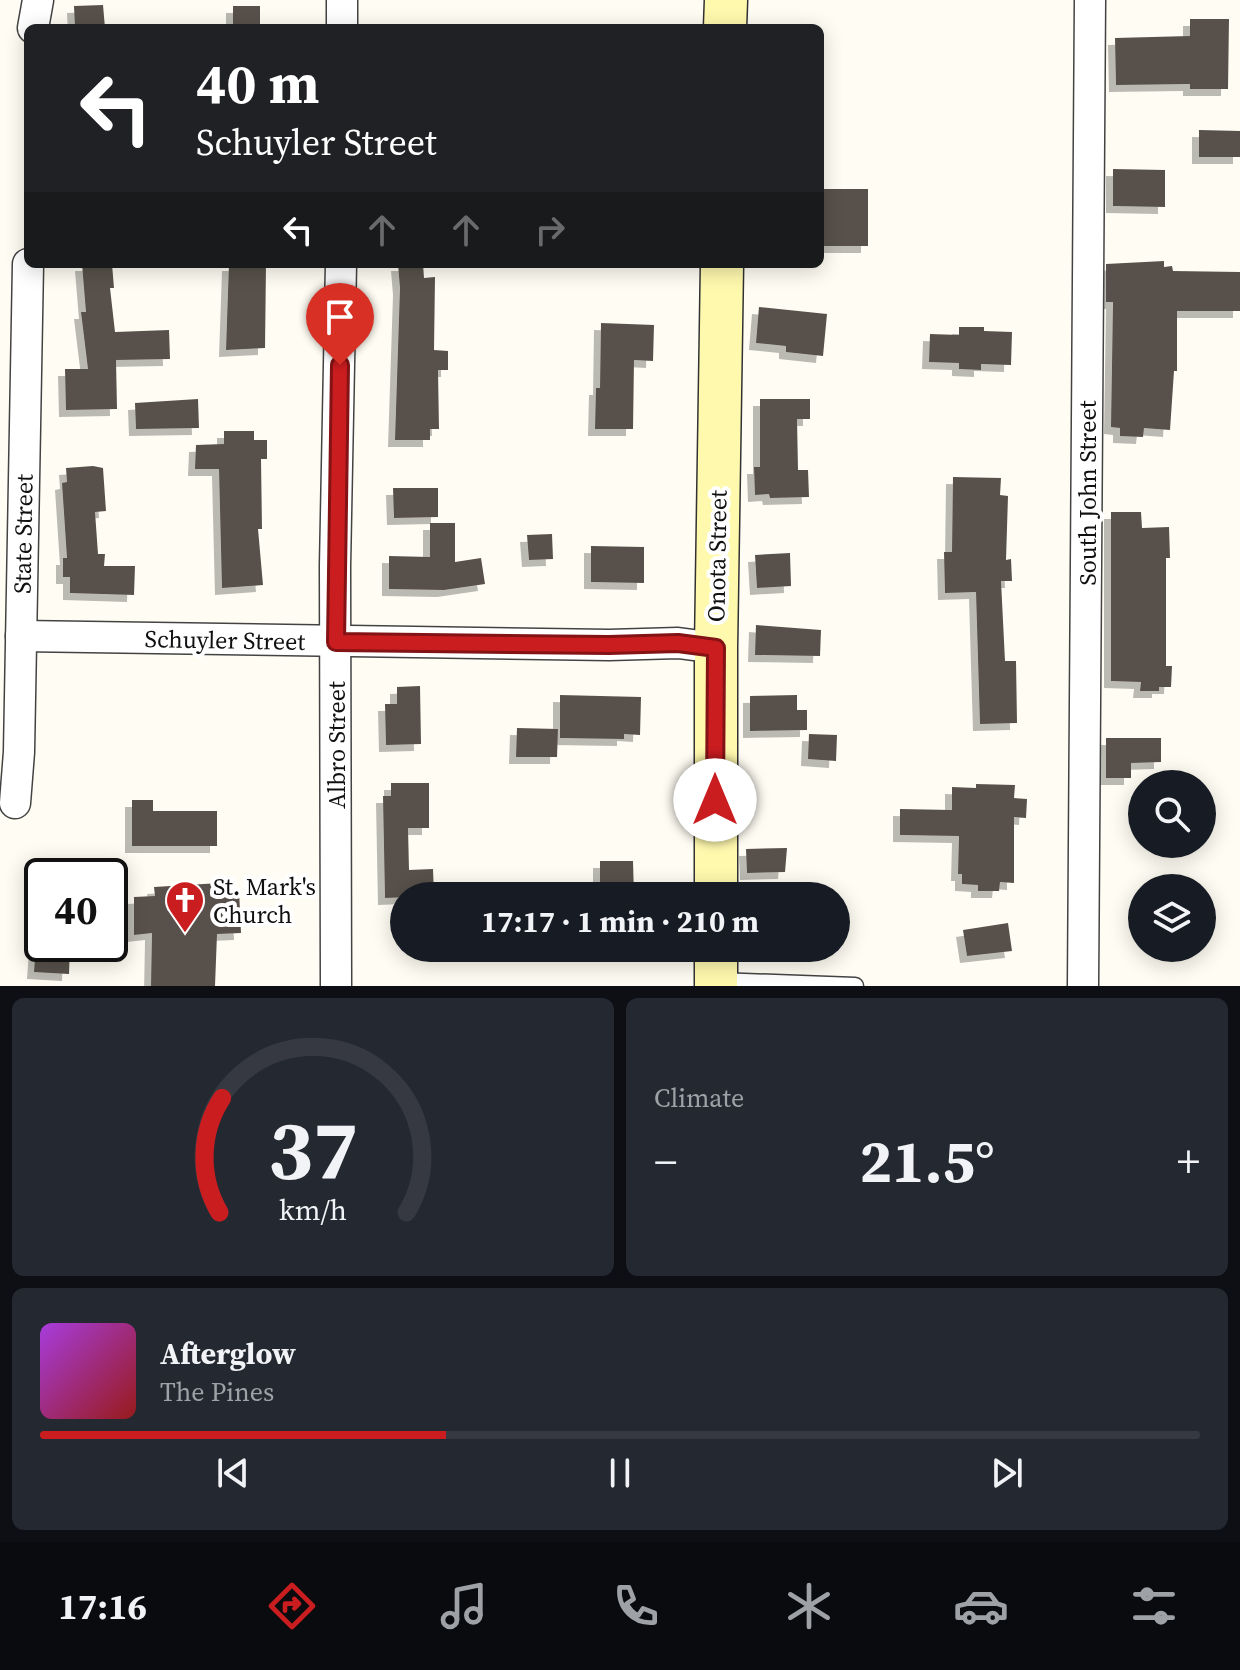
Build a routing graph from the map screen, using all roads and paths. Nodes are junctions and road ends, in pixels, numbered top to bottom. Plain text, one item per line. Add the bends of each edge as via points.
1 (38, 0) edge
2 (342, 0) edge
3 (726, 0) edge
4 (1090, 0) edge
5 (34, 24) edge
6 (342, 24) edge
7 (725, 24) edge
8 (28, 268) edge
9 (341, 268) edge
10 (722, 268) edge
11 (21, 636) junction
12 (336, 642) junction
13 (716, 648) junction
14 (15, 803) dead end
15 (716, 882) edge
16 (716, 972) edge
17 (336, 986) edge
18 (855, 986) edge
19 (1083, 986) edge

1 - 5 street
2 - 6 street
3 - 7 street
4 - 19 street, South John Street
8 - 11 street, State Street
9 - 12 street, Albro Street
10 - 13 street, Onota Street
11 - 12 street, Schuyler Street
11 - 14 street, State Street
12 - 13 street, Schuyler Street via 678,643
12 - 17 street, Albro Street
13 - 15 street, Onota Street
16 - 18 lane

